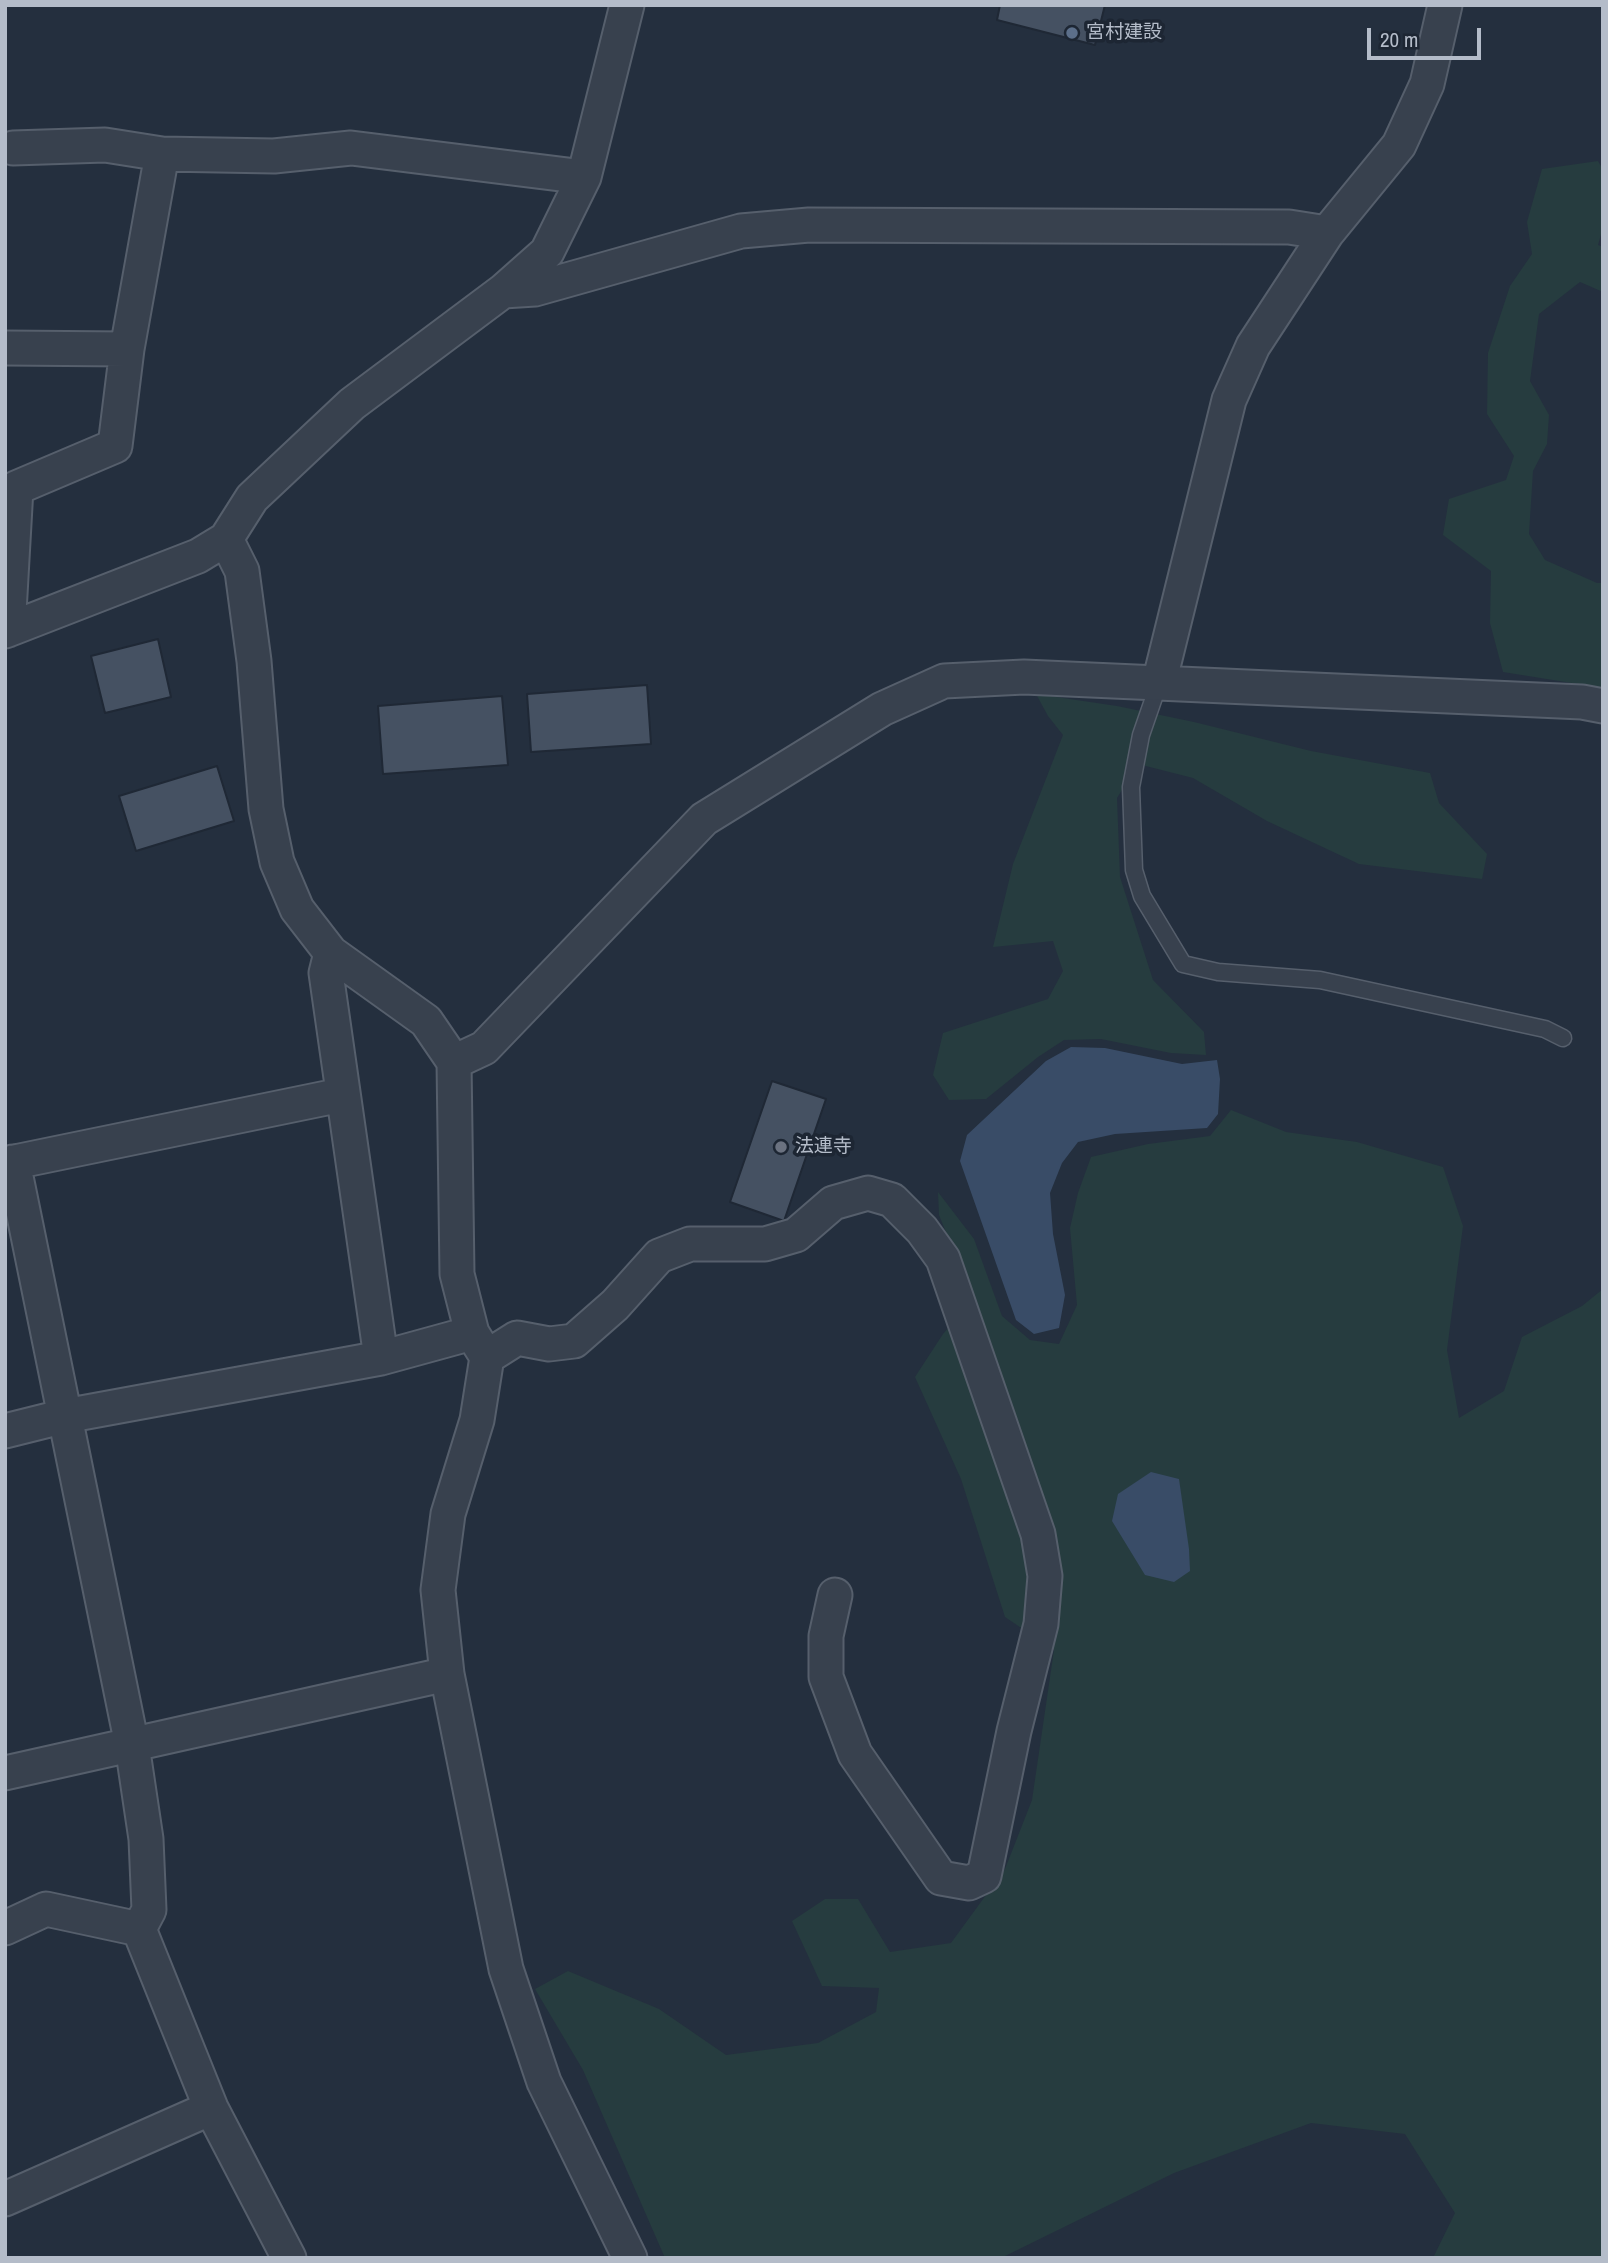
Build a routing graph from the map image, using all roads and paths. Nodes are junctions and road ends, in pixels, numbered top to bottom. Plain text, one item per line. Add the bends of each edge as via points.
1 (627, 5) edge
2 (1445, 5) edge
3 (13, 148) dead end
4 (162, 155) junction
5 (584, 177) junction
6 (1327, 233) junction
7 (503, 291) junction
8 (5, 348) edge
9 (127, 349) junction
10 (226, 539) junction
11 (7, 631) edge
12 (1159, 683) junction
13 (1603, 706) edge
14 (331, 953) junction
15 (1563, 1038) dead end
16 (454, 1062) junction
17 (341, 1095) junction
18 (9, 1163) edge
19 (480, 1345) junction
20 (381, 1358) junction
21 (65, 1416) junction
22 (5, 1431) edge
23 (835, 1595) dead end
24 (447, 1674) junction
25 (132, 1745) junction
26 (5, 1773) edge
27 (5, 1928) edge
28 (139, 1929) junction
29 (211, 2108) junction
30 (5, 2199) edge
31 (289, 2258) edge
32 (630, 2258) edge

1 - 5 street
2 - 6 street via 1427,84 1399,145
3 - 4 street via 105,145
4 - 5 street via 274,156 351,148
4 - 9 street
5 - 7 street via 547,252
6 - 7 street via 1289,228 809,225 741,231 535,289
6 - 12 street via 1253,346 1229,400
7 - 10 street via 352,404 252,498
8 - 9 street
9 - 11 street via 115,446 16,488
10 - 11 street via 198,556
10 - 14 street via 242,571 266,809 277,862 297,909
12 - 13 street
12 - 15 lane via 1141,736 1131,787 1134,870 1142,896 1183,964 1218,972 1320,980 1545,1029
12 - 16 street via 1024,677 944,681 882,709 704,819 484,1048
14 - 16 street via 426,1021
14 - 17 street via 326,973
16 - 19 street via 457,1273
17 - 18 street
17 - 20 street
18 - 21 street
19 - 20 street
19 - 23 street via 517,1338 549,1344 574,1341 659,1256 690,1244 765,1244 796,1235 833,1202 868,1193 892,1199 943,1259 1038,1534 1045,1576 1041,1624 984,1876 969,1882 940,1878 855,1754 826,1677 826,1636
19 - 24 street via 477,1420 448,1514 438,1590
20 - 21 street
21 - 22 street
21 - 25 street
24 - 25 street
24 - 32 street via 506,1969 544,2082
25 - 26 street
25 - 28 street via 146,1839 149,1910
27 - 28 street via 46,1909
28 - 29 street
29 - 30 street
29 - 31 street

